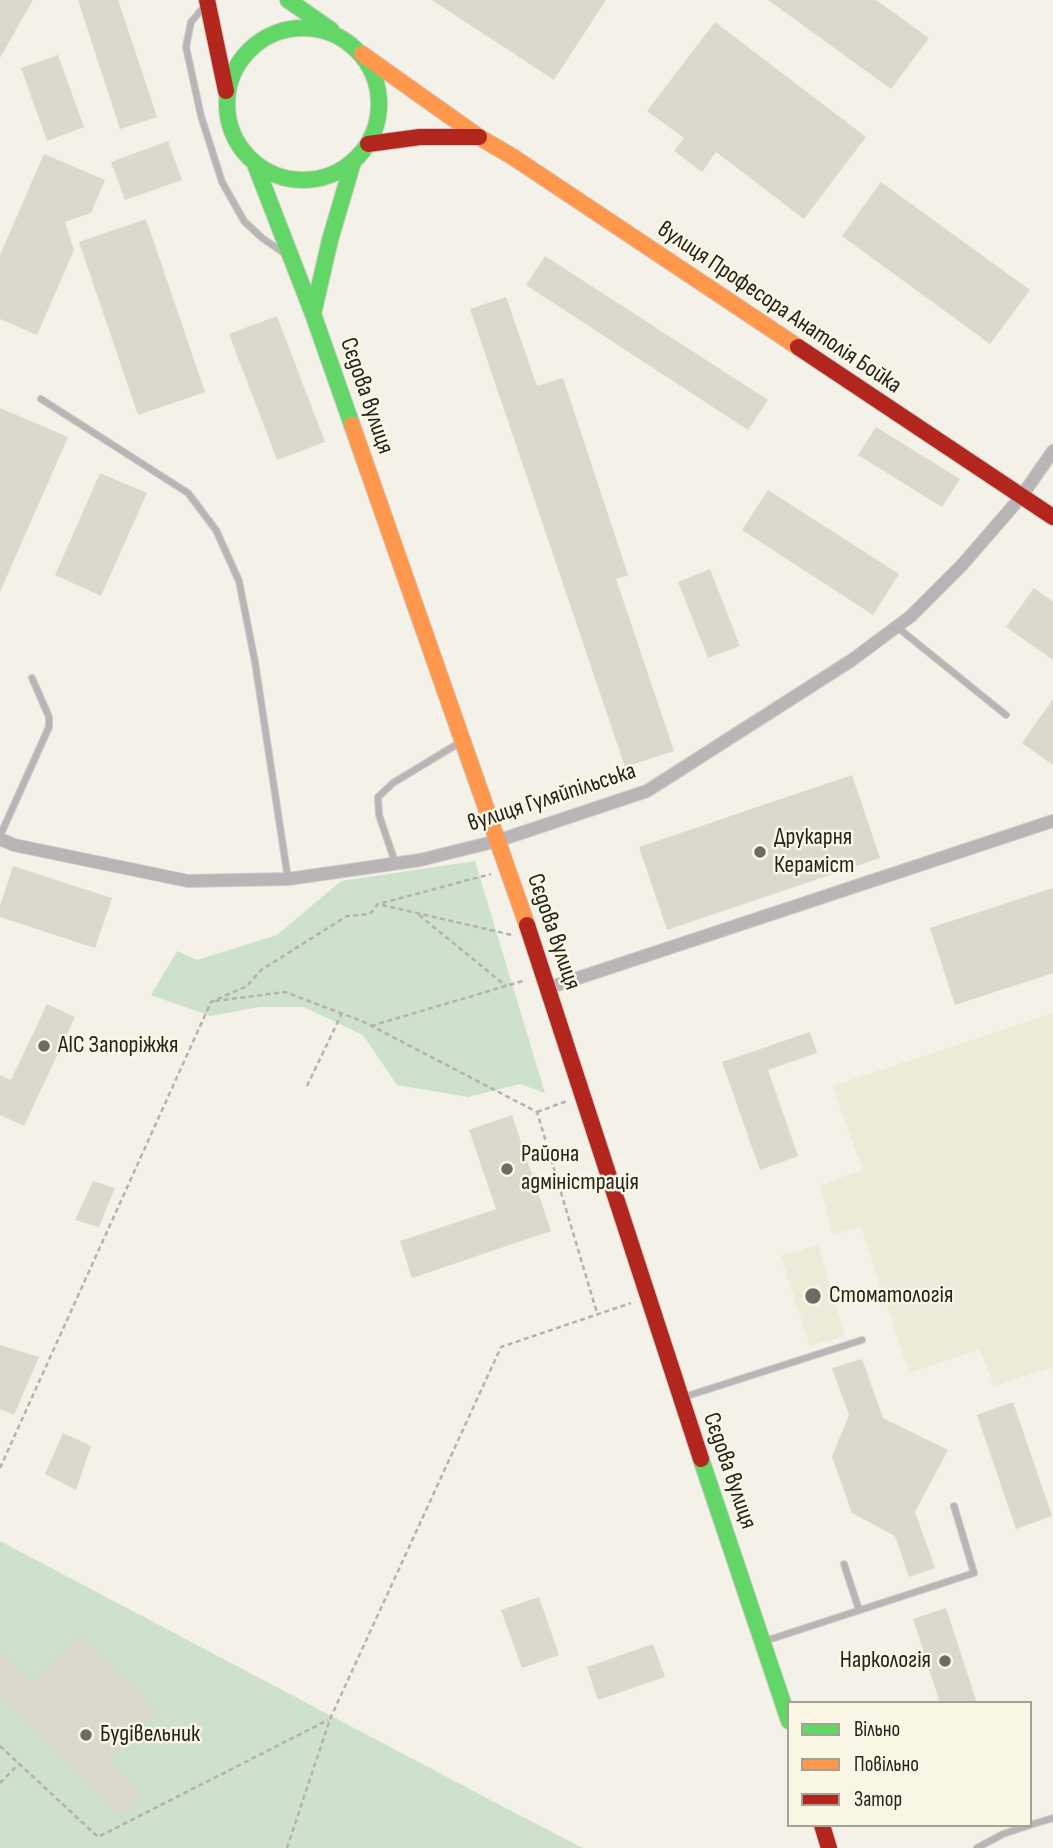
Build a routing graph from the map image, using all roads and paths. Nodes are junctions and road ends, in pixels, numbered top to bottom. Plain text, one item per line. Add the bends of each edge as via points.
1 (288, 0) edge
2 (210, 1) edge
3 (344, 39) junction
4 (362, 54) junction
5 (227, 94) junction
6 (479, 137) junction
7 (368, 144) junction
8 (353, 162) junction
9 (256, 164) junction
10 (292, 258) junction
11 (313, 314) junction
12 (41, 399) dead end
13 (1053, 452) edge
14 (1021, 496) junction
15 (1053, 517) edge
16 (897, 627) junction
17 (32, 678) dead end
18 (1006, 715) dead end
19 (462, 741) junction
20 (1053, 821) edge
21 (0, 837) edge
22 (497, 841) junction
23 (395, 862) junction
24 (507, 869) junction
25 (288, 878) junction
26 (378, 904) junction
27 (417, 913) junction
28 (532, 939) junction
29 (546, 981) junction
30 (506, 986) junction
31 (211, 1002) junction
32 (342, 1013) junction
33 (372, 1026) junction
34 (307, 1086) dead end
35 (582, 1095) junction
36 (537, 1112) junction
37 (647, 1297) junction
38 (598, 1314) junction
39 (862, 1340) dead end
40 (680, 1398) junction
41 (0, 1468) edge
42 (954, 1506) dead end
43 (844, 1564) dead end
44 (859, 1610) junction
45 (764, 1642) junction
46 (787, 1715) edge
47 (330, 1718) junction
48 (0, 1746) edge
49 (19, 1764) junction
50 (0, 1783) edge
51 (1053, 1818) edge
52 (1032, 1824) edge
53 (823, 1827) edge
54 (1024, 1827) edge
55 (287, 1848) edge
56 (829, 1848) edge
57 (977, 1848) edge

1 - 3 street
2 - 5 street
2 - 10 lane via 191,22 186,47 201,116 222,181 244,221
3 - 4 street
3 - 5 street via 322,29 298,27 272,34 250,48 235,69
4 - 6 street, вулиця Професора Анатолія Бойка
4 - 7 street via 380,98 378,122
5 - 9 street via 228,120 238,144
6 - 7 street via 419,137
6 - 14 street, вулиця Професора Анатолія Бойка
7 - 8 street
8 - 9 street via 330,176 304,180 278,177
8 - 11 street
9 - 10 street, Сєдова вулиця
10 - 11 street, Сєдова вулиця
11 - 19 street, Сєдова вулиця
12 - 25 lane via 188,492 216,530 242,595
13 - 14 street, вулиця Гуляйпільська
14 - 15 street, вулиця Професора Анатолія Бойка
14 - 16 street, вулиця Гуляйпільська via 962,565
16 - 18 lane
16 - 22 street, вулиця Гуляйпільська via 647,791
17 - 21 lane via 49,727
19 - 22 street, Сєдова вулиця
19 - 23 lane via 378,797 379,815
20 - 29 street
21 - 25 street, вулиця Гуляйпільська via 15,845 188,881
22 - 23 street, вулиця Гуляйпільська
22 - 24 street, Сєдова вулиця
23 - 25 street, вулиця Гуляйпільська
24 - 26 path
24 - 28 street, Сєдова вулиця
26 - 27 path
26 - 31 path via 370,914 346,916 261,970 247,986
27 - 28 path
27 - 30 path
28 - 29 street, Сєдова вулиця
29 - 30 path
29 - 35 street, Сєдова вулиця
30 - 33 path
31 - 32 path via 285,992
31 - 41 path
32 - 33 path
32 - 34 path
33 - 36 path
35 - 36 path
35 - 37 street, Сєдова вулиця
36 - 38 path
37 - 38 path
37 - 40 street, Сєдова вулиця
38 - 47 path via 500,1347
39 - 40 lane
40 - 45 street, Сєдова вулиця
42 - 44 lane via 974,1573
43 - 44 lane
44 - 45 lane
45 - 46 street, Сєдова вулиця
47 - 49 path via 98,1837
47 - 55 path
48 - 49 path
49 - 50 path
51 - 52 lane
53 - 56 street
54 - 57 lane

